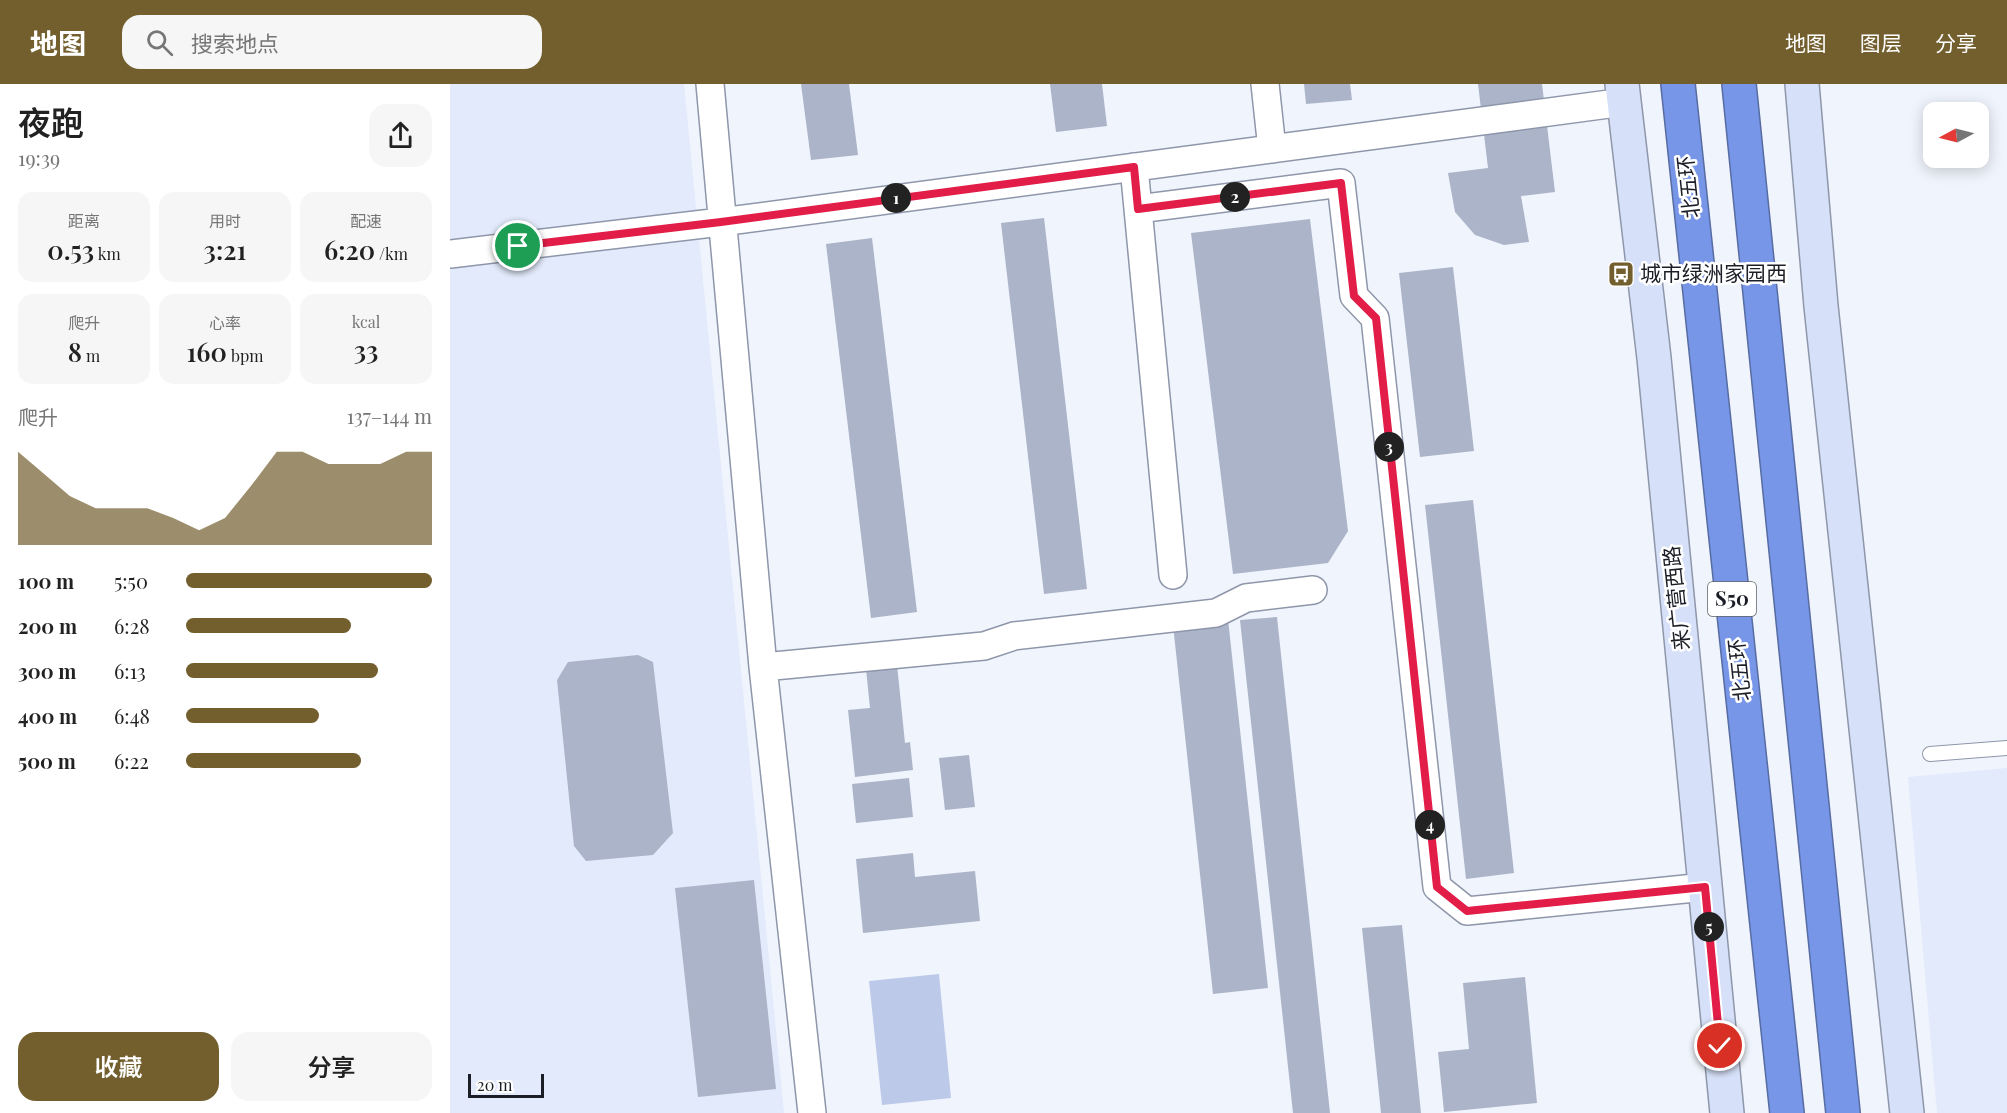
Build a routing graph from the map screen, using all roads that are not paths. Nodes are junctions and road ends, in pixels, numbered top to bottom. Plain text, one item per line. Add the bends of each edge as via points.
1 (710, 84) edge
2 (1265, 84) edge
3 (1678, 84) edge
4 (1739, 84) edge
5 (1802, 84) edge
6 (1623, 93) edge
7 (1337, 140) junction
8 (1272, 149) junction
9 (1134, 167) junction
10 (1341, 183) junction
11 (1138, 209) junction
12 (721, 222) junction
13 (450, 254) edge
14 (1173, 575) dead end
15 (1313, 590) dead end
16 (763, 666) junction
17 (2007, 748) edge
18 (1930, 754) dead end
19 (1705, 887) junction
20 (812, 1113) edge
21 (1727, 1113) edge
22 (1787, 1113) edge
23 (1844, 1113) edge
24 (1907, 1113) edge

1 - 12 street
2 - 8 street
3 - 22 highway, 北五环 / S50
4 - 23 highway
5 - 24 street via 1822,318
6 - 7 street
6 - 19 street, 来广营西路 via 1654,358
7 - 8 street
7 - 10 street
8 - 9 street
9 - 11 street
9 - 12 street
10 - 11 street
10 - 19 street via 1354,296 1376,318 1437,887 1467,911
11 - 14 street
12 - 13 street
12 - 16 street
15 - 16 street via 1246,598 1216,612 1014,636 984,646
16 - 20 street
17 - 18 lane
19 - 21 street, 来广营西路

